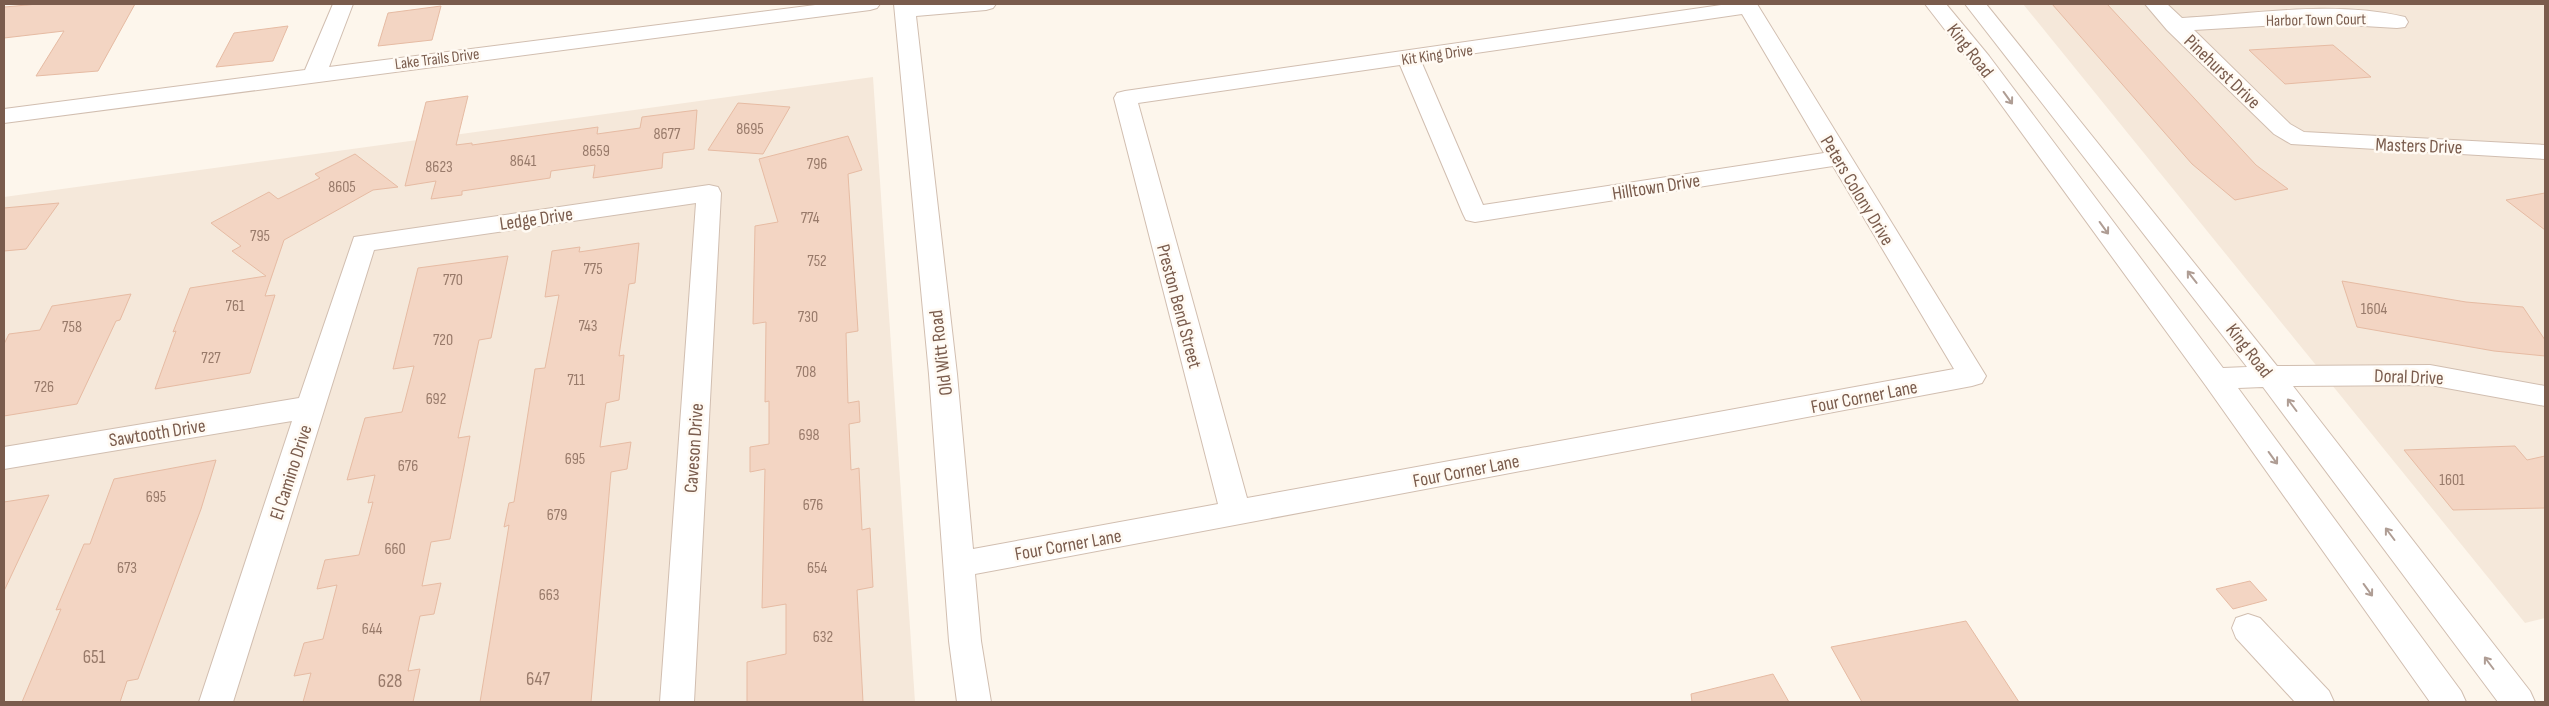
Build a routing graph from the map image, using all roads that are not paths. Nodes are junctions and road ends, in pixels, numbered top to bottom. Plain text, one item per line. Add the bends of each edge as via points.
1 (343, 4) edge
2 (870, 4) edge
3 (980, 4) edge
4 (1935, 4) edge
5 (1975, 4) edge
6 (2155, 4) edge
7 (1753, 5) edge
8 (904, 7) edge
9 (2397, 22) dead end
10 (2175, 25) junction
11 (1408, 58) junction
12 (315, 74) junction
13 (1125, 98) joint
14 (4, 116) edge
15 (2293, 136) joint
16 (2545, 152) edge
17 (1838, 158) junction
18 (709, 193) joint
19 (363, 243) joint
20 (1972, 376) joint
21 (2270, 376) junction
22 (2216, 379) junction
23 (2545, 396) edge
24 (311, 406) junction
25 (4, 458) edge
26 (1236, 513) junction
27 (959, 564) junction
28 (2248, 628) dead end
29 (216, 702) edge
30 (677, 702) edge
31 (974, 702) edge
32 (2317, 702) edge
33 (2449, 702) edge
34 (2518, 702) edge

1 - 12 street
2 - 12 street, Lake Trails Drive
3 - 8 street
4 -> 22 street, King Road via 1981,61
21 -> 5 street, King Road
6 - 10 street, Pinehurst Drive
7 - 11 street, Kit King Drive
7 - 17 street, Peters Colony Drive
8 - 27 street, Old Witt Road via 943,374
9 - 10 street, Harbor Town Court via 2364,16 2335,16
10 - 15 street, Pinehurst Drive
11 - 13 street, Kit King Drive
11 - 17 street, Hilltown Drive via 1475,214
12 - 14 street, Lake Trails Drive
13 - 26 street, Preston Bend Street
15 - 16 street, Masters Drive via 2306,141
17 - 20 street, Peters Colony Drive
18 - 19 street, Ledge Drive
18 - 30 street, Caveson Drive
19 - 24 street, El Camino Drive
20 - 26 street, Four Corner Lane
21 - 22 street, Doral Drive
21 - 23 street, Doral Drive via 2430,375
34 -> 21 street, King Road
22 -> 33 street, King Road
24 - 25 street, Sawtooth Drive
24 - 29 street, El Camino Drive
26 - 27 street, Four Corner Lane
27 - 31 street, Old Witt Road
28 - 32 street

